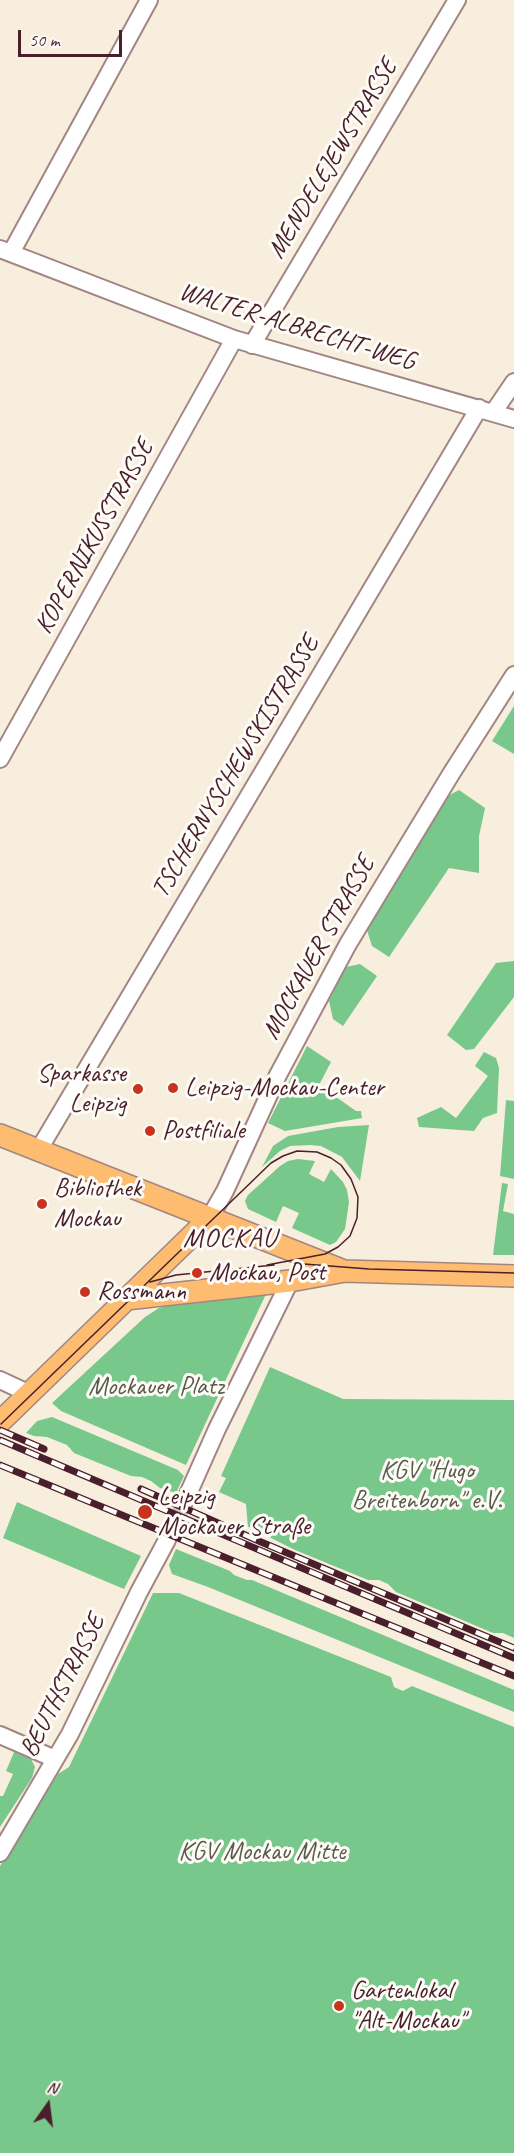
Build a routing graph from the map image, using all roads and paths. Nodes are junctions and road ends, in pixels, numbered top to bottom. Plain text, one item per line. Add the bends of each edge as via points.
1 (149, 0) edge
2 (457, 0) edge
3 (6, 251) edge
4 (234, 339) junction
5 (252, 345) junction
6 (514, 382) edge
7 (486, 411) junction
8 (514, 419) edge
9 (514, 675) edge
10 (0, 759) edge
11 (0, 1135) edge
12 (38, 1151) junction
13 (209, 1219) junction
14 (345, 1271) junction
15 (514, 1276) edge
16 (290, 1281) junction
17 (132, 1298) junction
18 (0, 1380) edge
19 (30, 1394) junction
20 (0, 1422) edge
21 (185, 1501) tunnel mouth
22 (167, 1540) tunnel mouth
23 (0, 1735) edge
24 (55, 1759) junction
25 (0, 1853) edge

1 - 3 street
2 - 5 street, MENDELEJEWSTRASSE
3 - 4 street, WALTER-ALBRECHT-WEG
4 - 5 street, WALTER-ALBRECHT-WEG
4 - 10 street, KOPERNIKUSSTRASSE
5 - 7 street, WALTER-ALBRECHT-WEG
6 - 7 street, TSCHERNYSCHEWSKISTRASSE
7 - 8 street, WALTER-ALBRECHT-WEG
7 - 12 street, TSCHERNYSCHEWSKISTRASSE
9 - 13 street, MOCKAUER STRASSE via 348,944 278,1075
11 - 12 main road
12 - 13 main road
13 - 14 main road
13 - 17 main road, MOCKAUER STRASSE
14 - 15 main road
14 - 16 main road
16 - 17 main road
16 - 21 street
17 - 19 main road, MOCKAUER STRASSE
18 - 19 street
19 - 20 main road, MOCKAUER STRASSE
22 - 24 street, BEUTHSTRASSE
23 - 24 street
24 - 25 street, BEUTHSTRASSE

